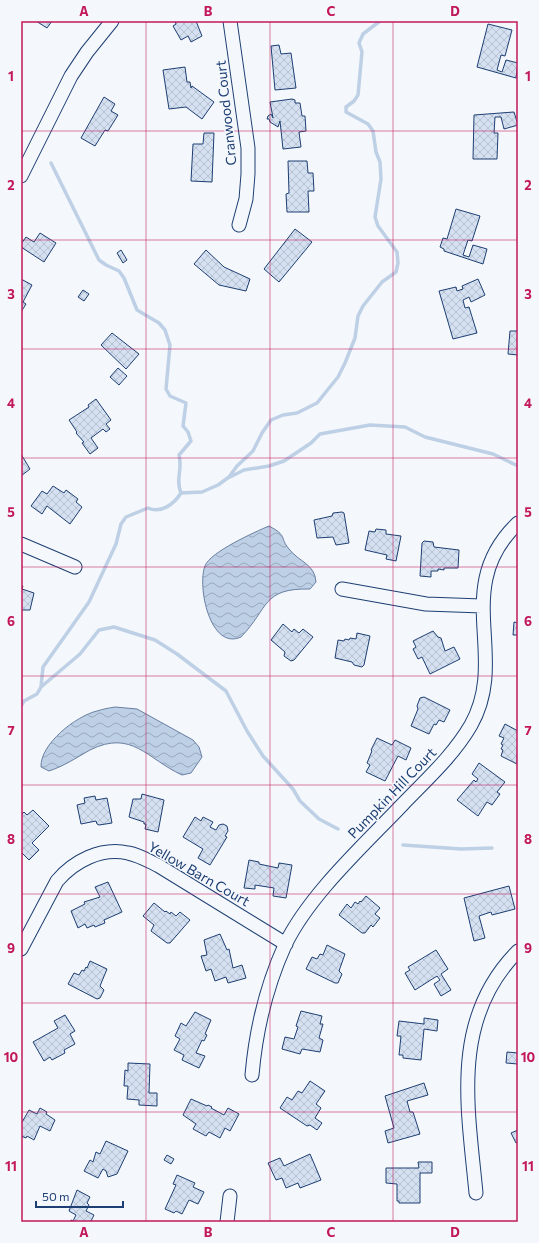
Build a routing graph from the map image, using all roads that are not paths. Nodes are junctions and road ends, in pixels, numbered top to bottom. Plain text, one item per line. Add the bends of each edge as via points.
1 (112, 21) edge
2 (230, 21) edge
3 (21, 176) edge
4 (239, 226) dead end
5 (518, 523) edge
6 (21, 544) edge
7 (75, 567) dead end
8 (342, 589) dead end
9 (482, 606) junction
10 (286, 944) junction
11 (21, 949) edge
12 (518, 951) edge
13 (252, 1075) dead end
14 (476, 1193) dead end
15 (230, 1196) dead end
16 (227, 1222) edge

1 - 3 street via 71,76
2 - 4 street, Cranwood Court via 248,148 246,199
5 - 9 street, Pumpkin Hill Court via 493,556 483,586
6 - 7 street
8 - 9 street via 426,604
9 - 10 street, Pumpkin Hill Court via 486,661 484,684 472,723 449,756 320,893
10 - 11 street, Yellow Barn Court via 142,857 111,852 78,862 65,871 57,880
10 - 13 street, Pumpkin Hill Court via 273,976 258,1027
12 - 14 street via 486,997 470,1047 466,1088
15 - 16 street

